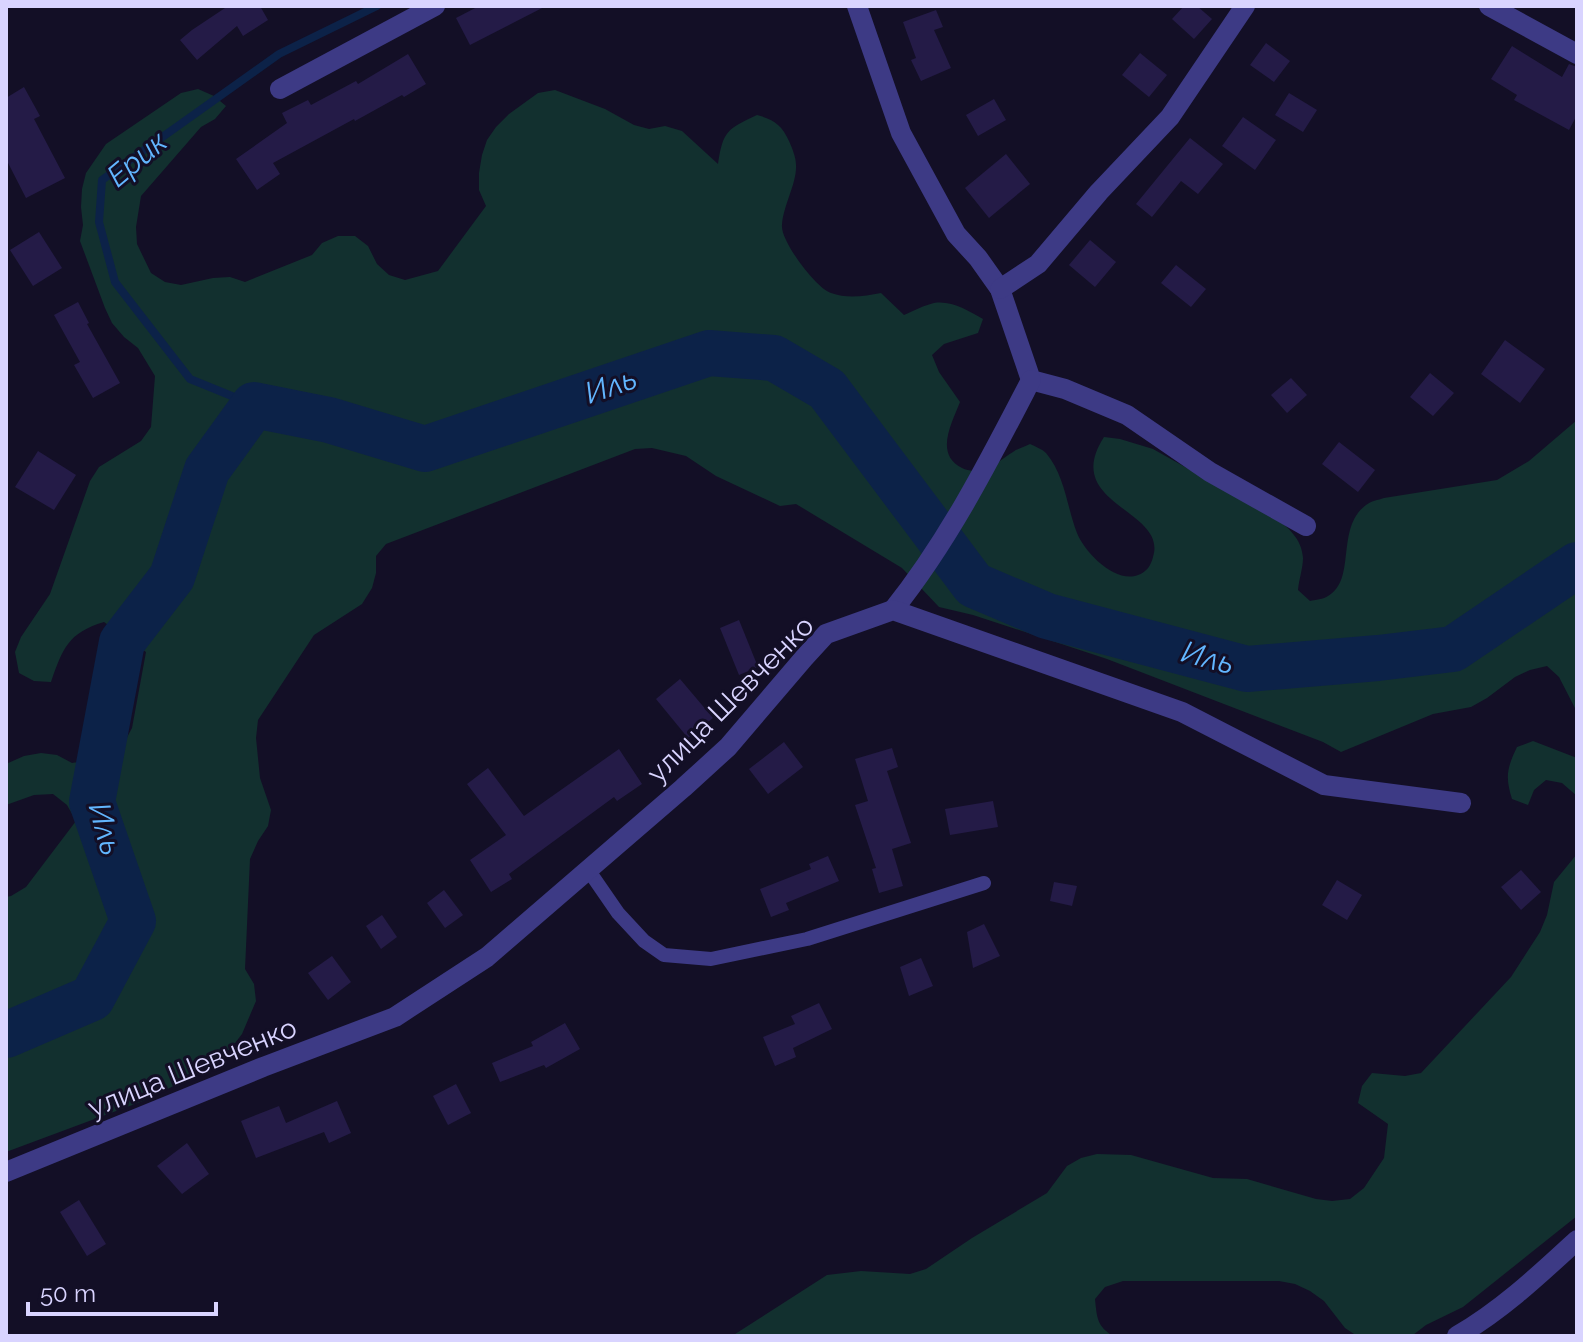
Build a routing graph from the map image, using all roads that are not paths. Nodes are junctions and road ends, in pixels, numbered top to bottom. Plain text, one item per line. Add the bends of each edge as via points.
1 (435, 6) edge
2 (857, 6) edge
3 (1245, 6) edge
4 (1489, 6) edge
5 (1577, 54) edge
6 (280, 89) dead end
7 (1000, 289) junction
8 (1031, 380) junction
9 (1306, 526) dead end
10 (893, 610) junction
11 (1461, 803) dead end
12 (589, 871) junction
13 (984, 883) dead end
14 (6, 1172) edge
15 (1577, 1240) edge
16 (1457, 1336) edge

1 - 6 street
2 - 7 street via 901,133 956,234
3 - 7 street via 1170,117 1038,264
4 - 5 street
7 - 8 street
8 - 9 street via 1127,415 1210,472
8 - 10 street via 973,492
10 - 11 street via 1182,712 1324,785
10 - 12 street, улица Шевченко via 826,634 728,747
12 - 13 lane via 644,941 664,955 711,959 807,939
12 - 14 street, улица Шевченко via 487,957 395,1017
15 - 16 street via 1487,1318

